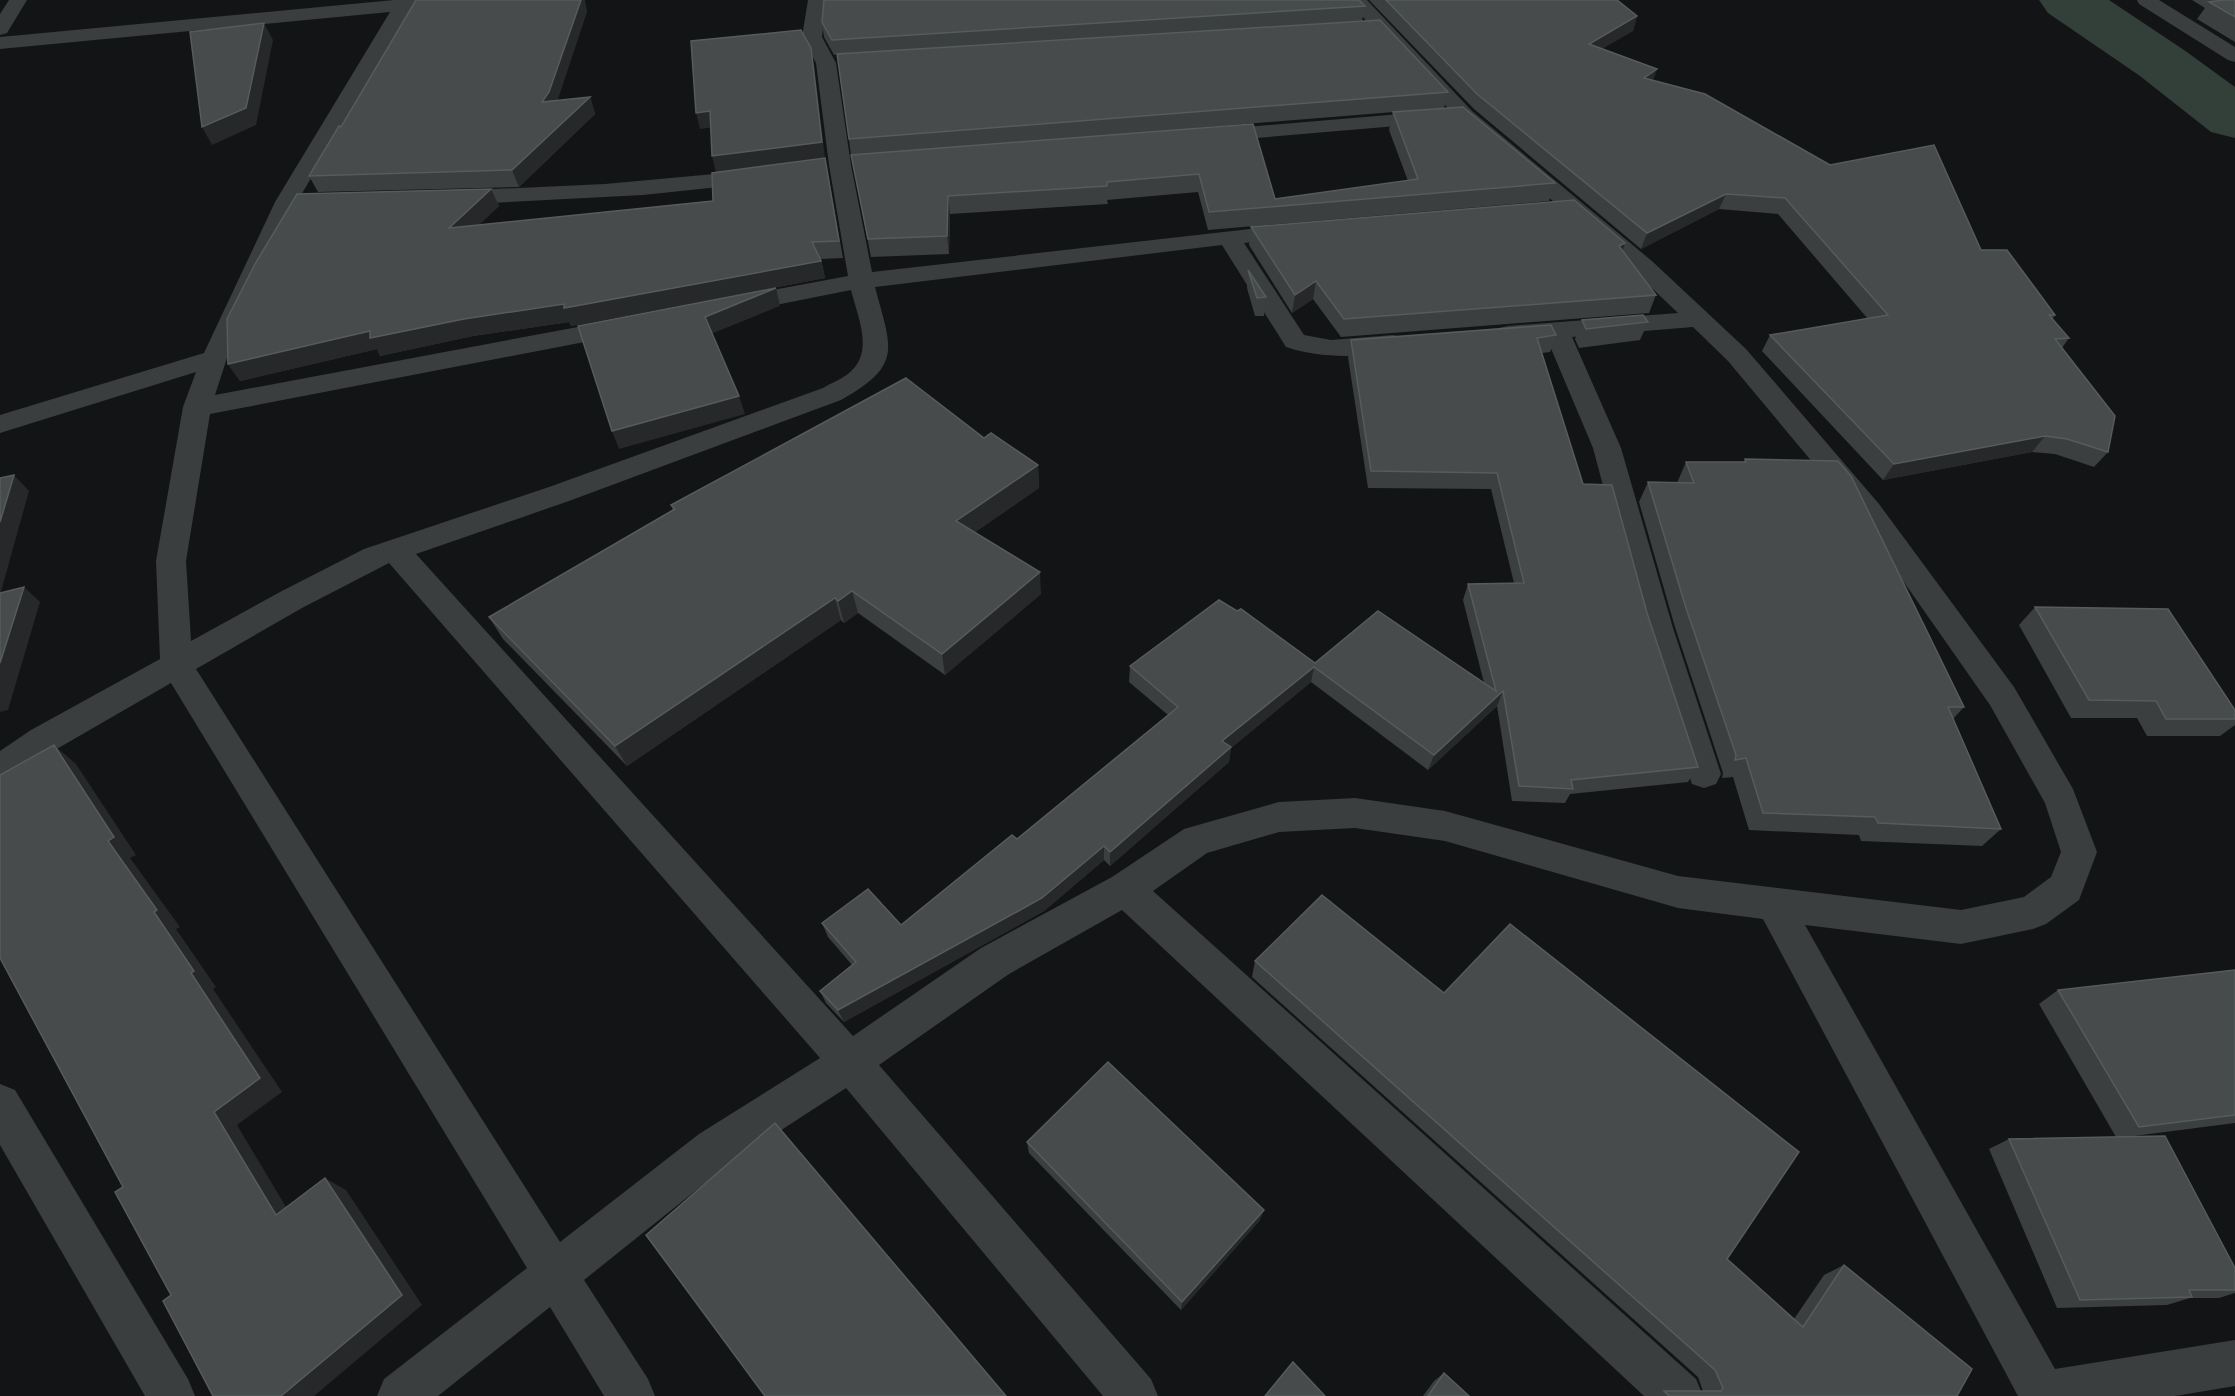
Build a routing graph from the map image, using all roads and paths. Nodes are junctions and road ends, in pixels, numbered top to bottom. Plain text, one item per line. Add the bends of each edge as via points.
1 (18, 0) edge
2 (817, 0) edge
3 (1356, 0) edge
4 (2146, 0) edge
5 (411, 2) edge
6 (0, 28) edge
7 (1383, 28) junction
8 (1360, 29) edge
9 (0, 43) edge
10 (2235, 56) edge
11 (1465, 115) junction
12 (1186, 138) edge
13 (783, 173) edge
14 (429, 198) edge
15 (1575, 208) junction
16 (1539, 211) edge
17 (1312, 230) edge
18 (1229, 237) junction
19 (861, 281) junction
20 (710, 310) edge
21 (1699, 319) junction
22 (652, 321) edge
23 (1557, 330) junction
24 (1488, 335) edge
25 (1419, 340) edge
26 (214, 358) junction
27 (197, 407) junction
28 (0, 424) edge
29 (395, 550) junction
30 (176, 664) junction
31 (0, 770) edge
32 (1704, 774) dead end
33 (1125, 889) junction
34 (1774, 904) junction
35 (850, 1062) junction
36 (0, 1105) edge
37 (555, 1275) junction
38 (2235, 1362) edge
39 (2044, 1395) edge
40 (171, 1396) edge
41 (400, 1396) edge
42 (631, 1396) edge
43 (1134, 1396) edge
44 (1679, 1396) edge

1 - 6 street
2 - 19 street via 812,37 838,62 840,165
3 - 7 street
4 - 10 street
5 - 9 street
5 - 26 street
7 - 8 street
7 - 11 street
11 - 12 street
11 - 15 street
13 - 14 street via 684,186 560,195
15 - 16 street
15 - 21 street
17 - 18 street
18 - 19 street
18 - 25 street via 1295,341 1327,348
19 - 20 street
19 - 29 street via 877,343 872,364 857,380 821,398
21 - 23 street
21 - 34 street via 1737,355 1869,511 1995,687 2061,800 2079,852 2066,888 2032,912 1961,927
22 - 27 street
23 - 24 street
23 - 32 street via 1607,448 1657,628
26 - 27 street
26 - 28 street
27 - 30 street via 171,561
29 - 30 street via 375,556
29 - 35 street
30 - 31 street via 43,740
30 - 37 street
33 - 34 street via 1197,840 1279,817 1355,813 1445,826 1678,892
33 - 35 street via 995,961
33 - 44 street
34 - 39 street
35 - 37 street via 714,1149
35 - 43 street
36 - 40 street
37 - 41 street
37 - 42 street
38 - 39 street

